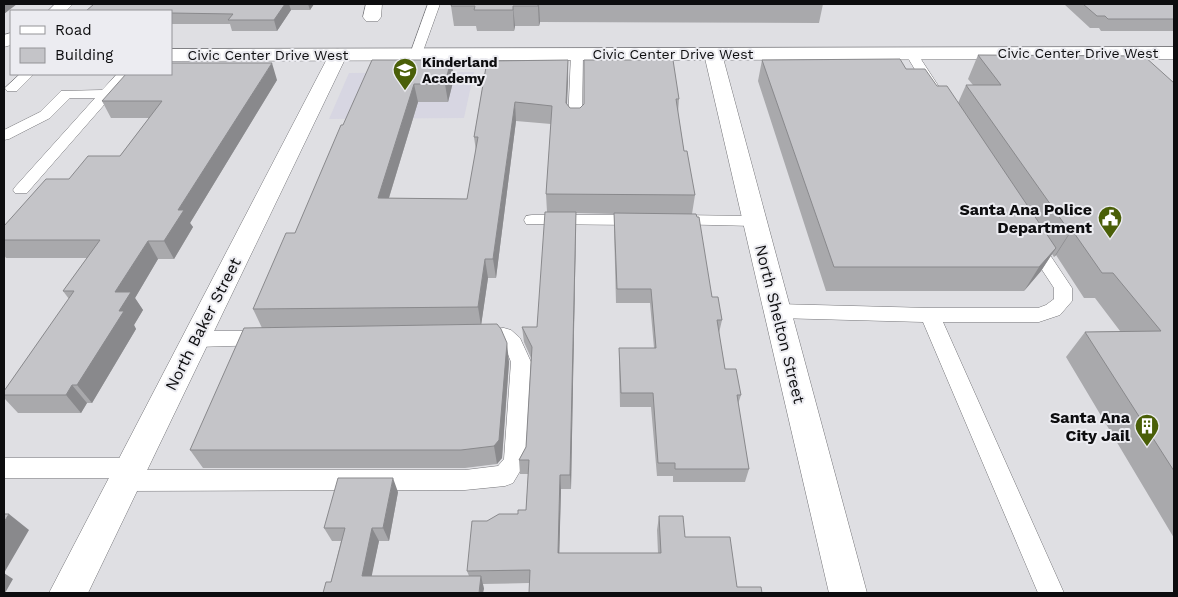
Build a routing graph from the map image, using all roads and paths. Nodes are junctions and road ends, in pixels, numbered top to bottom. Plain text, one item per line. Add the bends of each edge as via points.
1 (434, 4) edge
2 (1174, 52) edge
3 (911, 53) junction
4 (416, 54) junction
5 (577, 54) junction
6 (713, 54) junction
7 (172, 55) edge
8 (338, 55) junction
9 (27, 75) edge
10 (123, 75) edge
11 (12, 88) dead end
12 (106, 94) junction
13 (941, 100) edge
14 (575, 122) edge
15 (4, 136) edge
16 (20, 190) dead end
17 (532, 220) dead end
18 (754, 220) junction
19 (1026, 231) edge
20 (777, 311) junction
21 (930, 315) junction
22 (454, 336) edge
23 (285, 338) edge
24 (196, 339) junction
25 (4, 468) edge
26 (127, 474) junction
27 (68, 593) edge
28 (848, 593) edge
29 (1050, 593) edge

1 - 4 lane
2 - 3 street, Civic Center Drive West
3 - 6 street, Civic Center Drive West
3 - 13 lane
4 - 5 street, Civic Center Drive West
4 - 8 street, Civic Center Drive West
5 - 6 street, Civic Center Drive West
5 - 14 lane
6 - 18 street, North Shelton Street
7 - 8 street, Civic Center Drive West
8 - 24 street, North Baker Street
9 - 11 lane
10 - 12 lane
12 - 15 lane via 66,94 45,115
12 - 16 lane
17 - 18 lane
18 - 20 street, North Shelton Street
19 - 21 lane via 1063,288 1063,301 1053,310 1039,316
20 - 21 lane
20 - 28 street, North Shelton Street
21 - 29 lane
22 - 26 lane via 504,336 513,343 521,362 515,461 504,476 465,480
23 - 24 lane
24 - 26 street, North Baker Street
25 - 26 lane
26 - 27 street, North Baker Street

